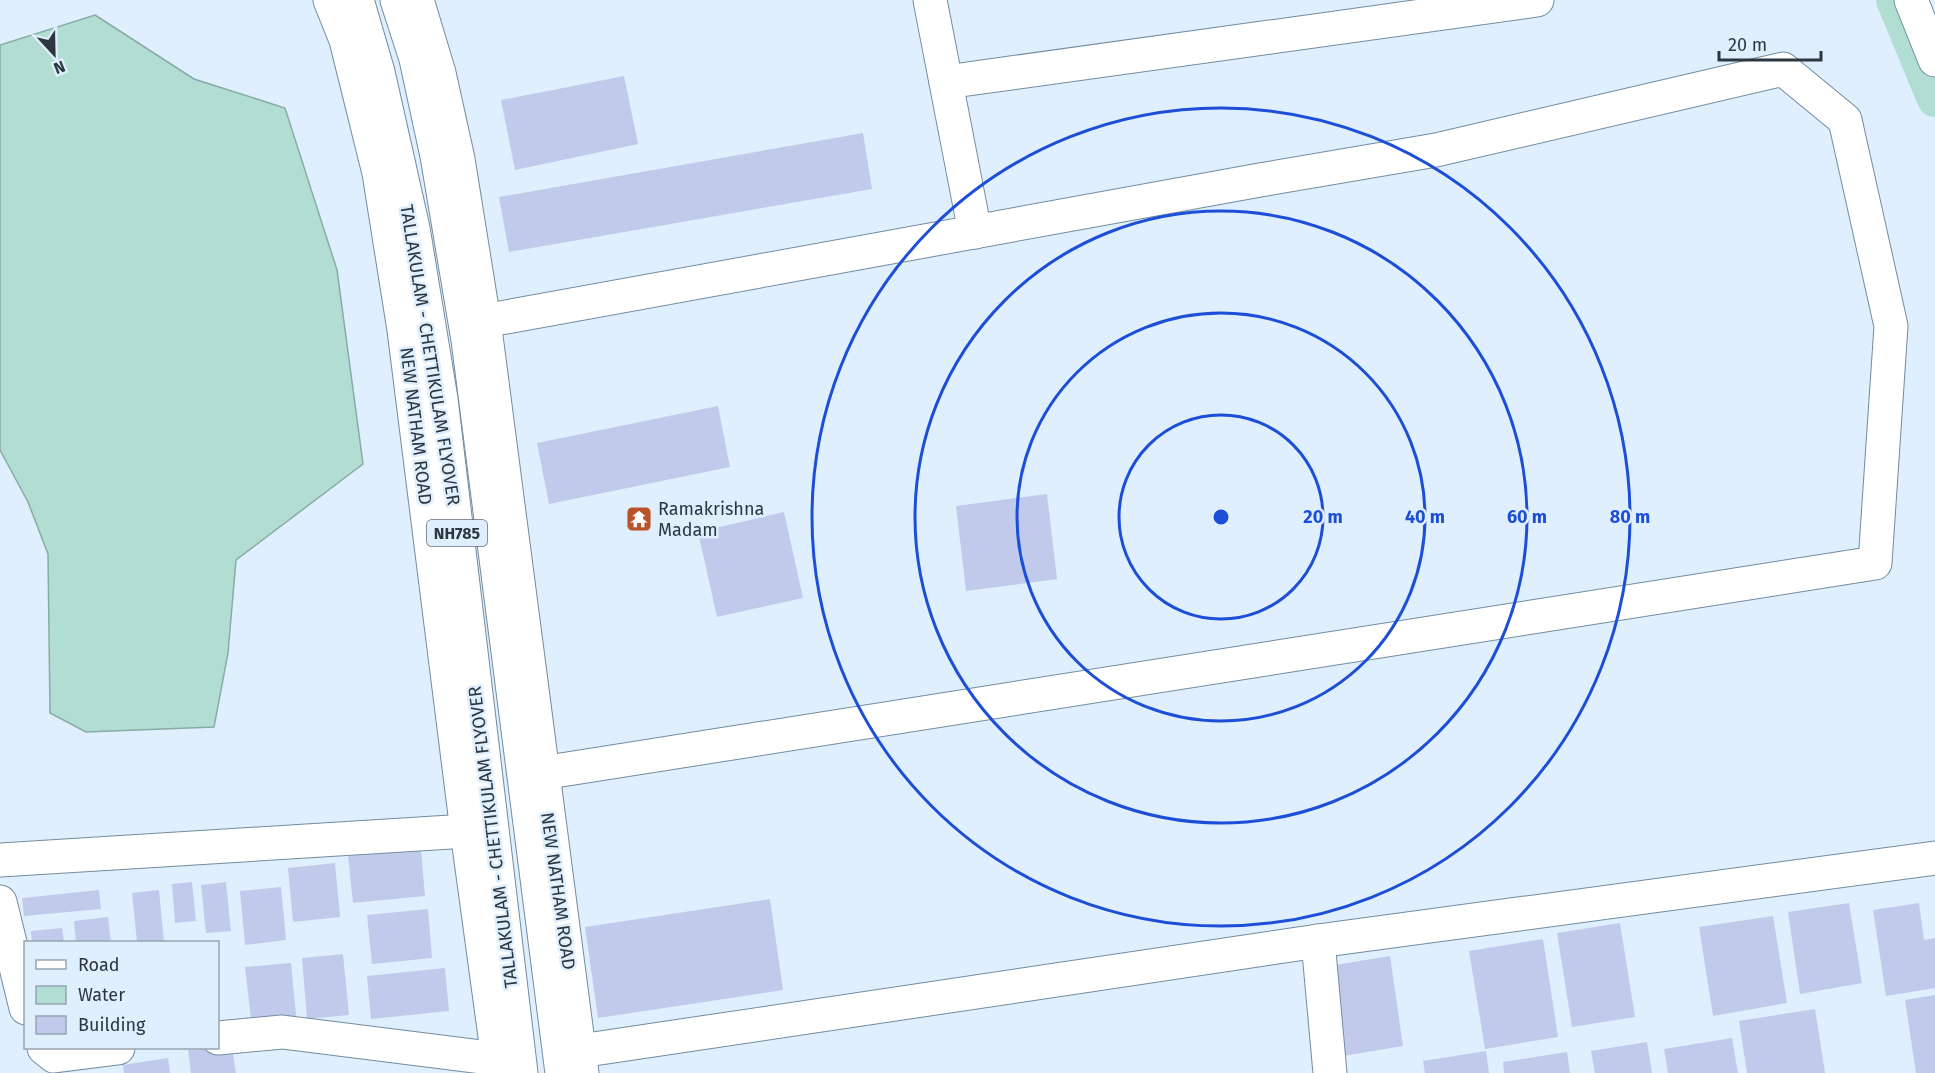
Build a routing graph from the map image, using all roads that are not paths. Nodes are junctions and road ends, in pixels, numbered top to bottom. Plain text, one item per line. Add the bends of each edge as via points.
1 (330, 0) edge
2 (357, 0) edge
3 (398, 0) edge
4 (417, 0) edge
5 (930, 0) edge
6 (1537, 0) edge
7 (1911, 0) edge
8 (1935, 60) edge
9 (946, 82) junction
10 (975, 232) junction
11 (484, 321) junction
12 (542, 773) junction
13 (467, 831) junction
14 (1935, 858) edge
15 (0, 860) edge
16 (0, 902) edge
17 (1318, 941) junction
18 (24, 1000) edge
19 (219, 1038) edge
20 (46, 1049) edge
21 (104, 1049) edge
22 (575, 1066) edge
23 (506, 1068) edge
24 (1330, 1073) edge

1 - 13 main road, NEW NATHAM ROAD via 346,40 379,173 404,330
2 - 23 main road, TALLAKULAM - CHETTIKULAM FLYOVER / NH785 via 414,228 441,399
3 - 22 main road, TALLAKULAM - CHETTIKULAM FLYOVER / NH785 via 416,59 437,156 468,340
4 - 11 main road, NEW NATHAM ROAD via 439,73 458,159
5 - 9 main road
6 - 9 main road
7 - 8 main road
9 - 10 main road
10 - 11 main road
10 - 12 main road via 1436,150 1783,69 1845,120 1891,326 1875,563
11 - 12 main road, NEW NATHAM ROAD
12 - 22 main road, NEW NATHAM ROAD
13 - 15 main road
13 - 23 main road, NEW NATHAM ROAD
14 - 17 main road
16 - 18 main road
17 - 22 main road
17 - 24 main road
19 - 23 main road via 282,1032
20 - 21 main road via 54,1056

